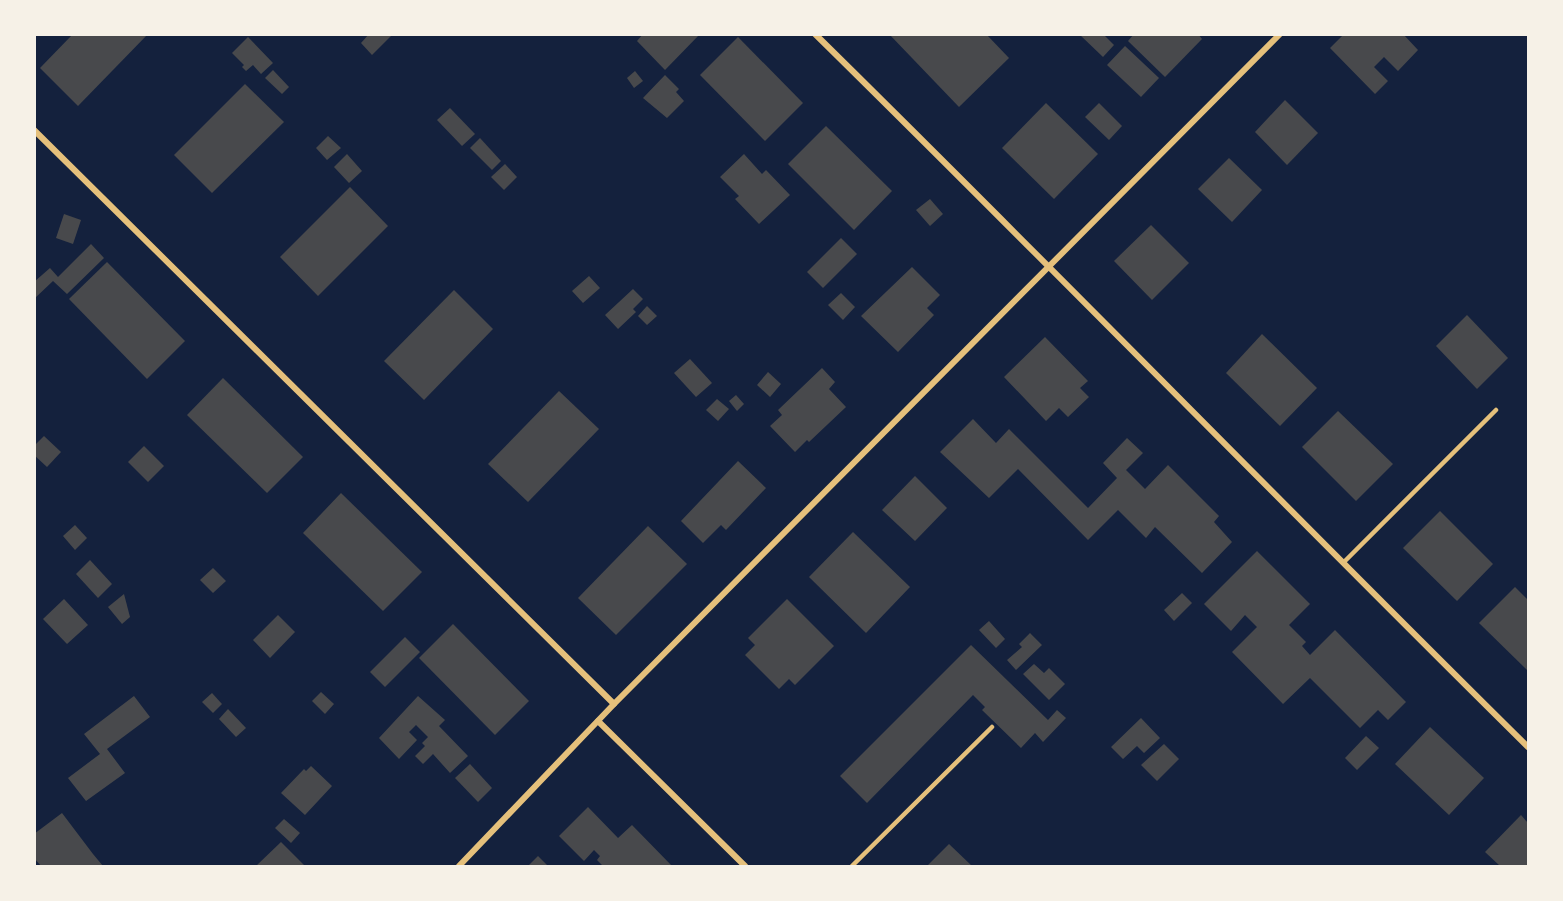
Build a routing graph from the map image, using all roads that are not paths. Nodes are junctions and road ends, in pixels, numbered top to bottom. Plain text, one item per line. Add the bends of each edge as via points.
1 (815, 34) edge
2 (1280, 34) edge
3 (34, 130) edge
4 (1051, 267) junction
5 (1496, 410) dead end
6 (1342, 564) junction
7 (614, 704) junction
8 (598, 721) junction
9 (992, 727) dead end
10 (1528, 747) edge
11 (459, 867) edge
12 (745, 867) edge
13 (852, 867) edge

1 - 4 street
2 - 4 street
3 - 7 street
4 - 6 street
4 - 7 street
5 - 6 lane
6 - 10 street
7 - 8 street
8 - 11 street
8 - 12 street
9 - 13 lane

